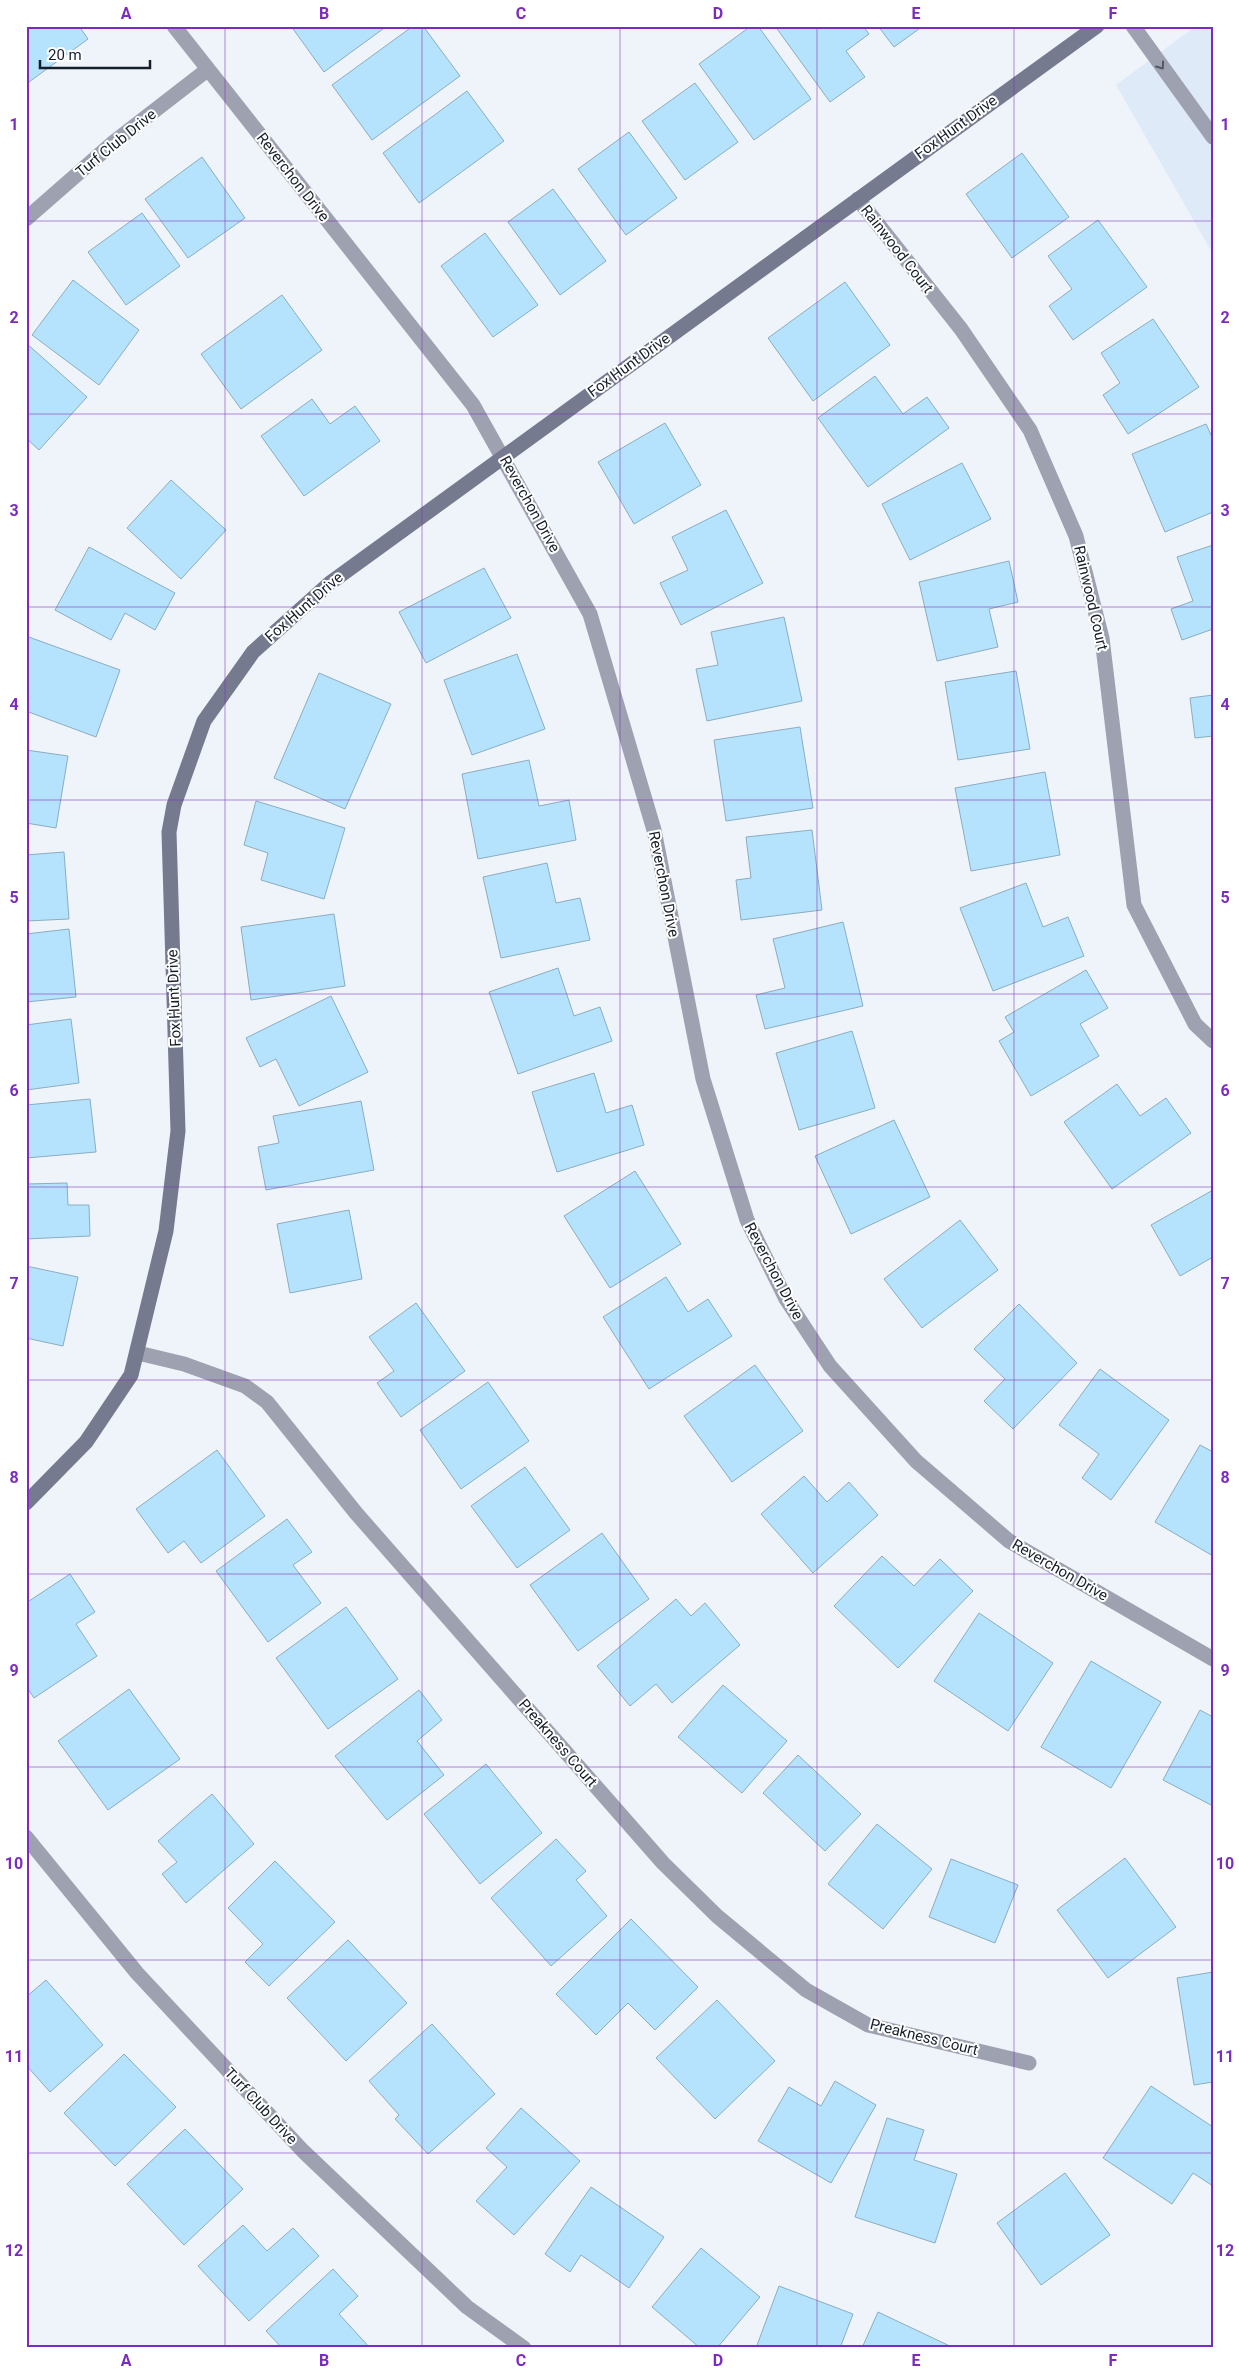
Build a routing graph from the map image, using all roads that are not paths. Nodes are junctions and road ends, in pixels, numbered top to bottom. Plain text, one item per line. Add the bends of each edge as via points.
1 (174, 26) edge
2 (1097, 26) edge
3 (1133, 26) edge
4 (207, 70) junction
5 (1211, 131) edge
6 (858, 199) junction
7 (26, 219) edge
8 (504, 457) junction
9 (1213, 1041) edge
10 (138, 1353) junction
11 (26, 1503) edge
12 (1213, 1659) edge
13 (26, 1837) edge
14 (1029, 2063) dead end
15 (524, 2348) edge

1 - 4 street, Reverchon Drive
2 - 6 street, Fox Hunt Drive
3 -> 5 street
4 - 7 street, Turf Club Drive via 114,142
4 - 8 street, Reverchon Drive via 473,405
6 - 8 street, Fox Hunt Drive
6 - 9 street, Rainwood Court via 961,329 1030,430 1076,536 1102,638 1134,905 1195,1024
8 - 10 street, Fox Hunt Drive via 330,583 253,652 204,721 174,805 169,832 178,1131 166,1231
8 - 12 street, Reverchon Drive via 590,614 654,830 703,1079 747,1220 786,1299 830,1366 910,1454 1010,1541
10 - 11 street, Fox Hunt Drive via 131,1375 86,1442
10 - 14 street, Preakness Court via 184,1364 245,1386 267,1402 356,1513 663,1862 717,1916 806,1990 868,2025
13 - 15 street, Turf Club Drive via 137,1973 303,2151 467,2307

